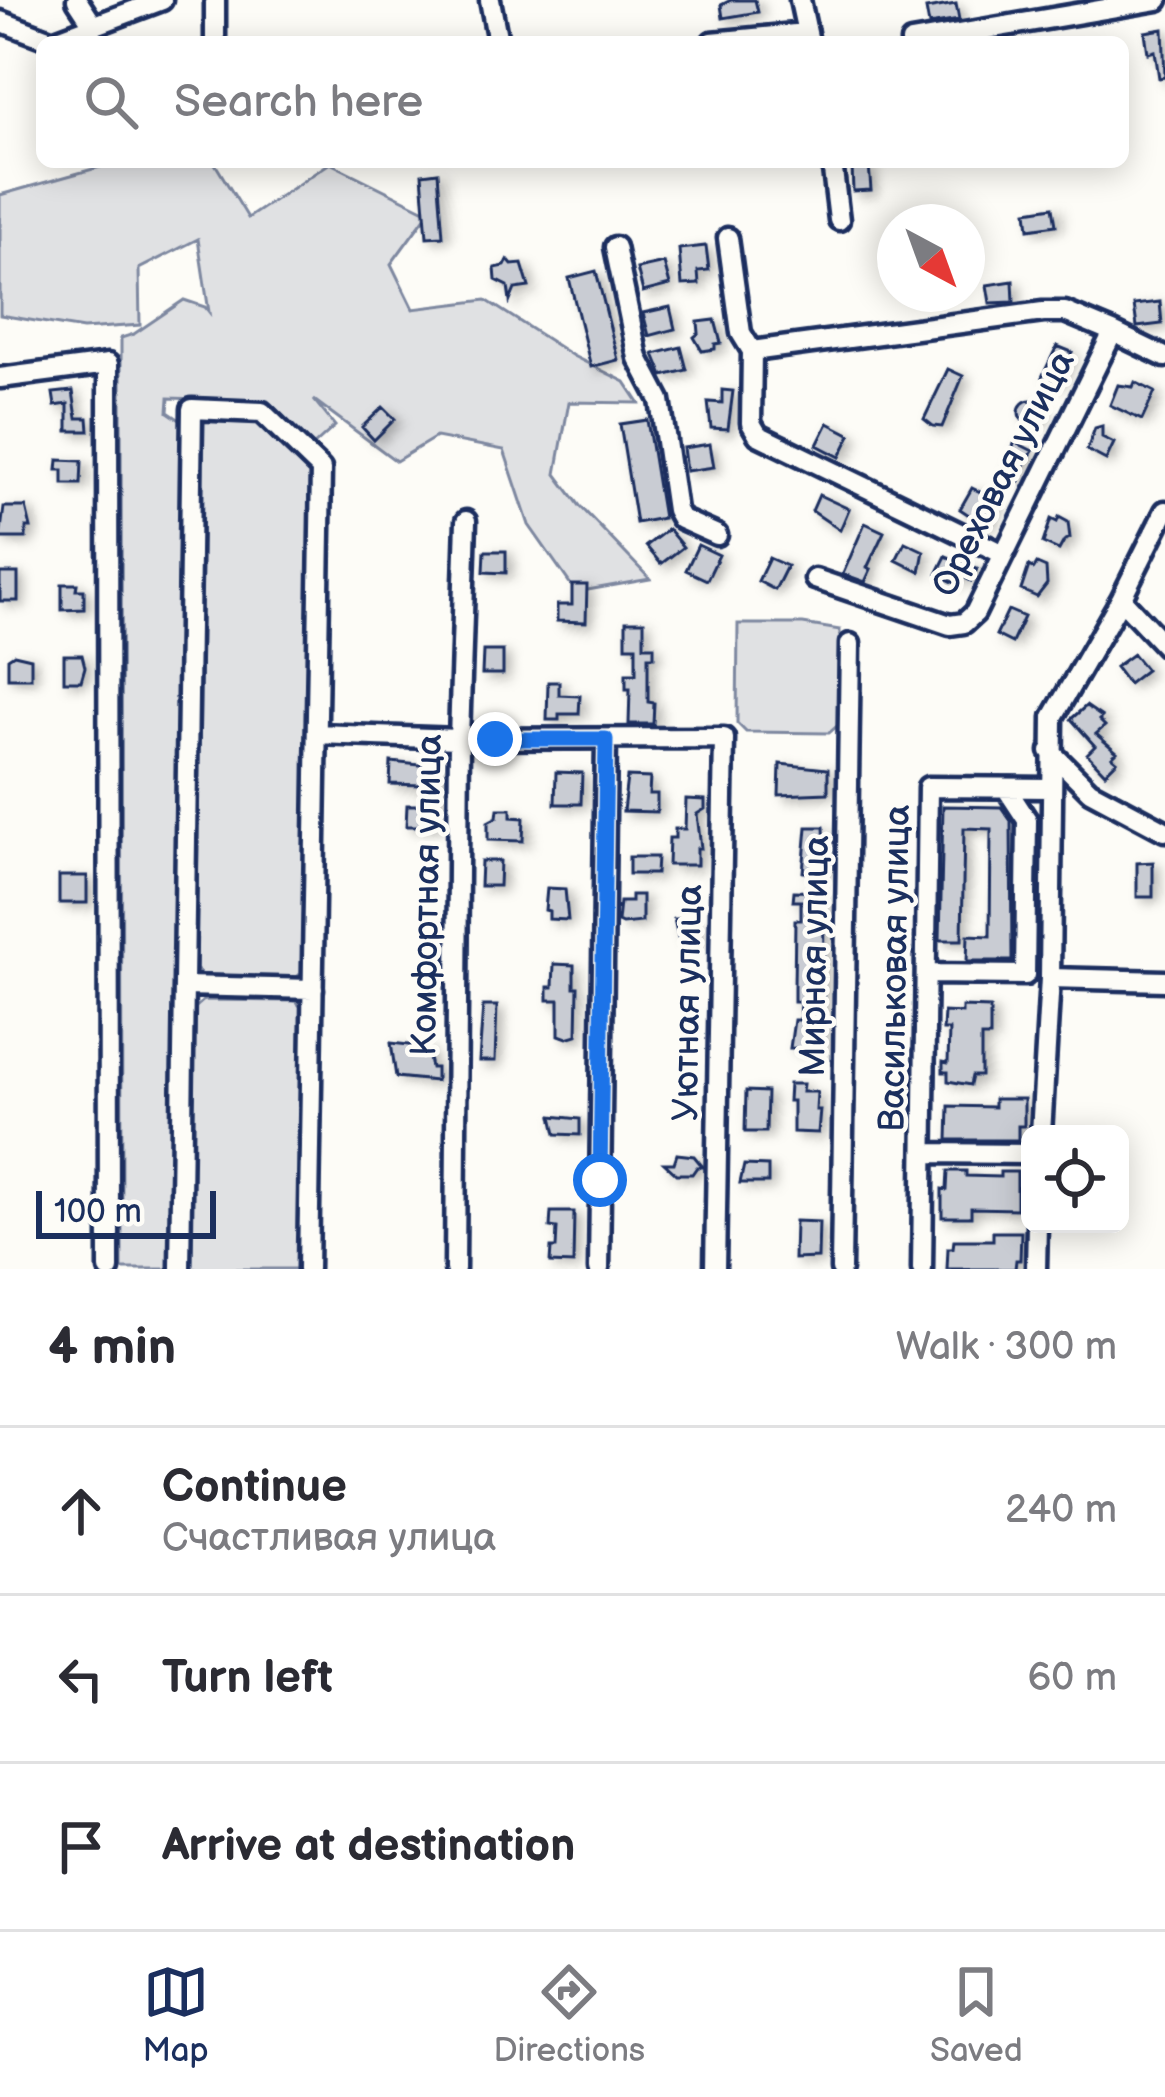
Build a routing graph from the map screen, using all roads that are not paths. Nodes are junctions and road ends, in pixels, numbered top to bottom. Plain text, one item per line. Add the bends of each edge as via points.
1 (77, 0) edge
2 (162, 0) edge
3 (214, 0) edge
4 (490, 0) edge
5 (800, 0) edge
6 (1158, 0) edge
7 (1071, 7) edge
8 (0, 21) edge
9 (94, 26) junction
10 (40, 36) edge
11 (67, 36) edge
12 (215, 36) edge
13 (497, 36) edge
14 (807, 36) edge
15 (938, 36) edge
16 (833, 168) edge
17 (839, 220) dead end
18 (728, 238) dead end
19 (615, 248) dead end
20 (1112, 332) junction
21 (752, 352) junction
22 (1165, 357) edge
23 (0, 378) edge
24 (1165, 511) edge
25 (466, 521) dead end
26 (717, 535) dead end
27 (1004, 554) junction
28 (815, 580) dead end
29 (1120, 599) junction
30 (850, 644) dead end
31 (1165, 646) edge
32 (317, 734) junction
33 (459, 739) junction
34 (606, 739) junction
35 (1050, 751) junction
36 (1006, 788) junction
37 (1049, 788) junction
38 (1165, 831) edge
39 (926, 974) junction
40 (1050, 978) junction
41 (1165, 981) edge
42 (184, 986) junction
43 (313, 989) junction
44 (1042, 1125) edge
45 (924, 1154) junction
46 (1021, 1154) edge
47 (1037, 1233) edge
48 (109, 1269) edge
49 (180, 1269) edge
50 (308, 1269) edge
51 (454, 1269) edge
52 (598, 1269) edge
53 (715, 1269) edge
54 (841, 1269) edge
55 (922, 1269) edge
56 (1036, 1269) edge

1 - 9 street
2 - 9 street
3 - 12 street
4 - 13 street
5 - 14 street
6 - 7 street
7 - 15 street
8 - 10 street
9 - 11 street
16 - 17 street
18 - 21 street via 741,333
19 - 26 street via 638,358 660,400 676,510
20 - 21 street via 1065,312 1043,312
20 - 22 street, Ореховая улица
20 - 27 street, Ореховая улица
21 - 27 street via 751,423 758,435
23 - 48 street via 108,364
24 - 29 street
25 - 33 street, Комфортная улица
27 - 28 street, Ореховая улица via 975,613 950,625
29 - 31 street
29 - 35 street via 1052,717
30 - 54 street, Мирная улица
32 - 33 street
32 - 42 street via 321,470 262,412 192,409
32 - 43 street
33 - 34 street
33 - 51 street, Комфортная улица
34 - 52 street
34 - 53 street, Уютная улица via 724,738
35 - 37 street
35 - 38 street via 1090,791
36 - 37 street, Васильковая улица
36 - 39 street, Васильковая улица via 928,787
36 - 39 street via 1027,820 1025,975
37 - 40 street
39 - 45 street, Васильковая улица
40 - 41 street
40 - 44 street
42 - 43 street
42 - 49 street
43 - 50 street
45 - 46 street
45 - 55 street, Васильковая улица
47 - 56 street

